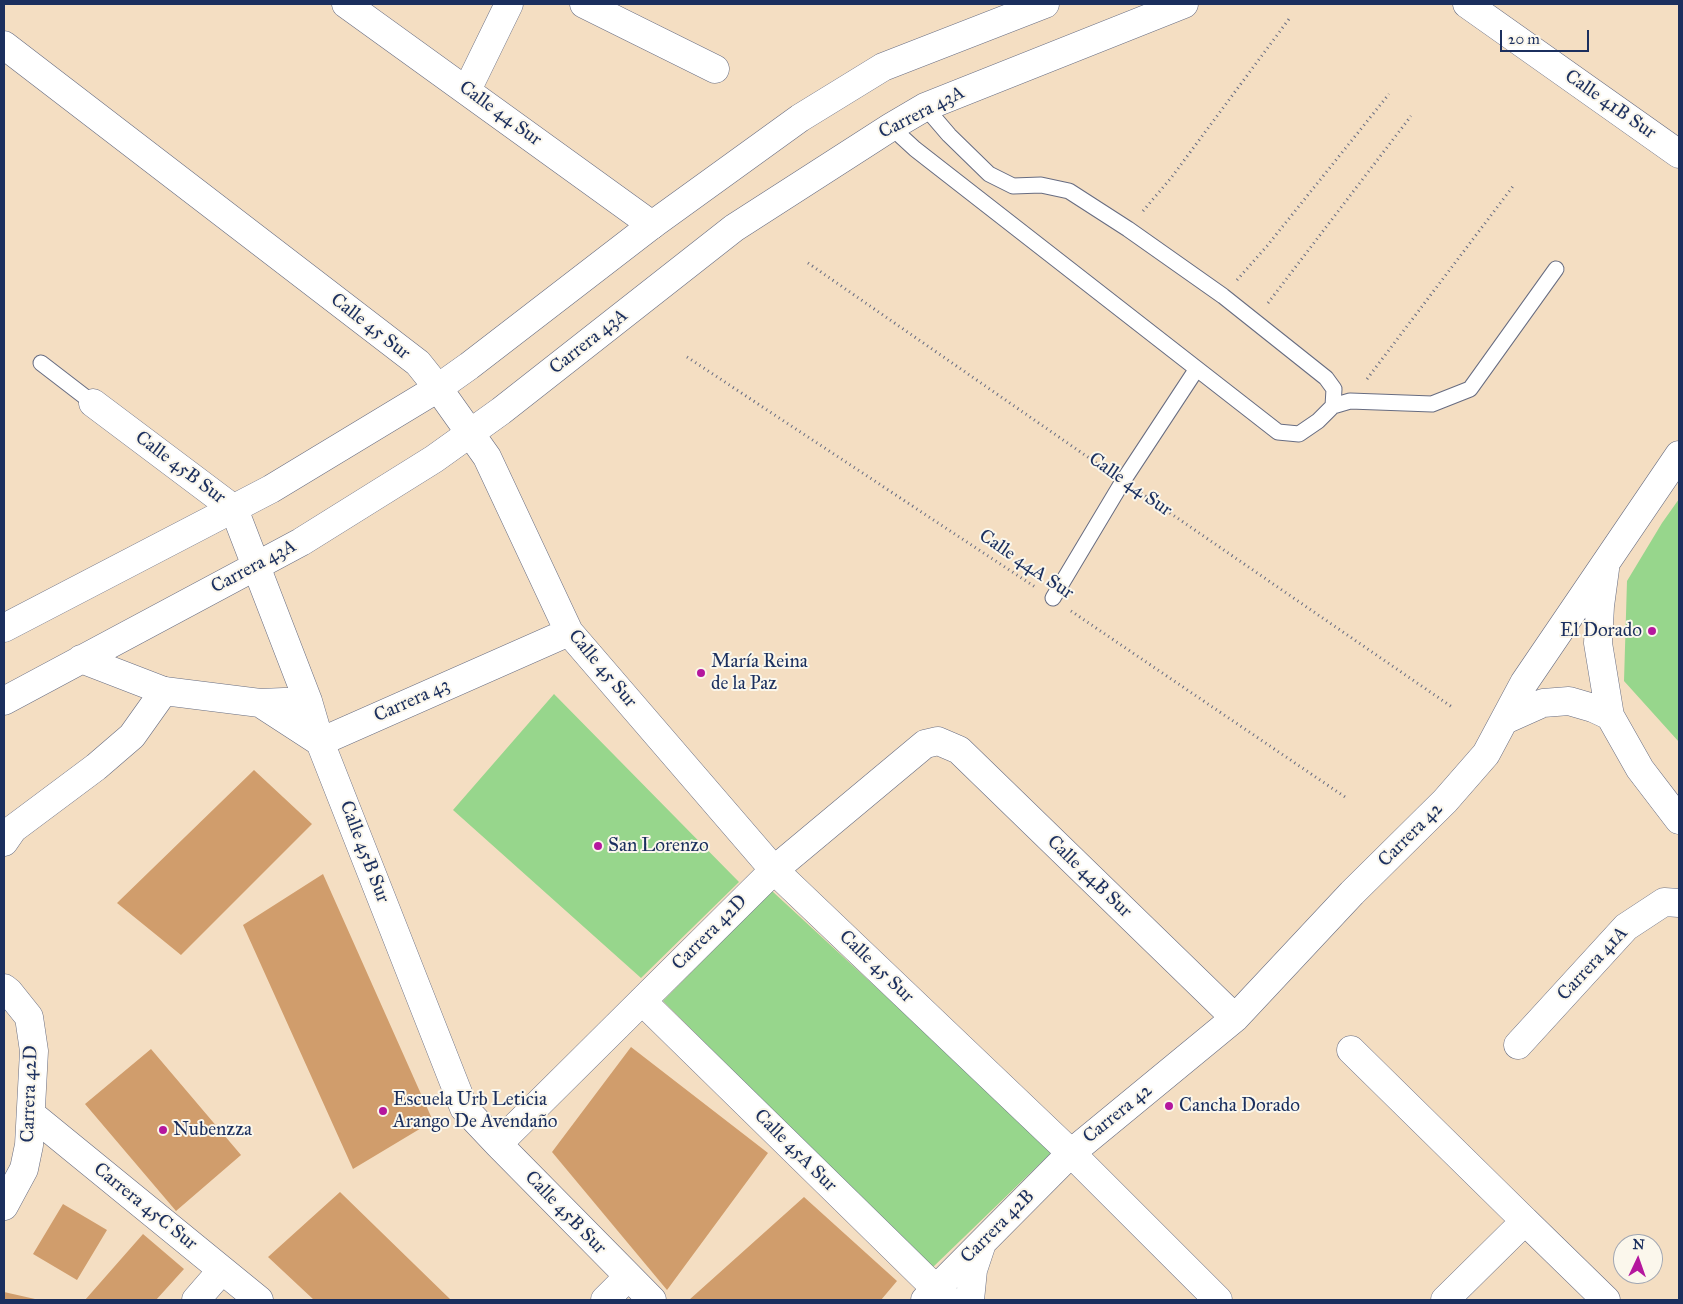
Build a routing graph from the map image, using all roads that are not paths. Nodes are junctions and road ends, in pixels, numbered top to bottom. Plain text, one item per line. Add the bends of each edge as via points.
1 (346, 4) edge
2 (509, 4) edge
3 (584, 4) edge
4 (1045, 4) edge
5 (1184, 4) edge
6 (1467, 4) edge
7 (4, 45) edge
8 (715, 69) dead end
9 (467, 90) junction
10 (925, 107) junction
11 (891, 127) junction
12 (1679, 154) edge
13 (652, 225) junction
14 (1556, 269) dead end
15 (41, 363) dead end
16 (1196, 370) junction
17 (438, 388) junction
18 (93, 403) joint
19 (1333, 406) junction
20 (470, 434) junction
21 (1679, 455) edge
22 (234, 509) junction
23 (1606, 563) junction
24 (256, 566) junction
25 (1052, 598) road end
26 (4, 628) edge
27 (569, 632) junction
28 (82, 659) junction
29 (164, 691) junction
30 (4, 701) edge
31 (308, 701) junction
32 (260, 703) junction
33 (1610, 716) junction
34 (1505, 720) junction
35 (938, 741) joint
36 (320, 742) junction
37 (1679, 820) edge
38 (4, 842) edge
39 (774, 870) junction
40 (1679, 902) edge
41 (4, 988) edge
42 (642, 1000) junction
43 (1235, 1018) junction
44 (1518, 1046) dead end
45 (1351, 1050) dead end
46 (31, 1114) junction
47 (498, 1144) junction
48 (1071, 1153) junction
49 (4, 1206) edge
50 (1525, 1221) junction
51 (983, 1242) junction
52 (222, 1270) junction
53 (628, 1277) junction
54 (936, 1296) edge
55 (196, 1300) edge
56 (259, 1300) edge
57 (606, 1300) edge
58 (652, 1300) edge
59 (970, 1300) edge
60 (1218, 1300) edge
61 (1444, 1300) edge
62 (1606, 1300) edge

1 - 9 street, Calle 44 Sur
2 - 9 street
3 - 8 street
4 - 13 street via 883,67 800,118
5 - 10 street, Carrera 43A
6 - 12 street, Calle 41B Sur
7 - 17 street, Calle 45 Sur via 418,363
9 - 13 street, Calle 44 Sur
10 - 11 street, Carrera 43A
10 - 19 lane via 989,174 1012,186 1042,185 1069,191 1223,296 1326,378 1334,389
11 - 16 lane
11 - 20 street, Carrera 43A via 734,228
13 - 17 street
14 - 19 lane via 1470,389 1432,404 1350,401
15 - 18 lane
16 - 19 lane via 1278,432 1299,434
16 - 25 lane
17 - 20 street, Calle 45 Sur
17 - 22 street
18 - 22 street, Calle 45B Sur
20 - 24 street, Carrera 43A via 301,542
20 - 27 street, Calle 45 Sur via 487,457
21 - 23 street, Carrera 42
22 - 24 street, Calle 45B Sur
22 - 26 street
23 - 33 street via 1598,643
23 - 34 street, Carrera 42 via 1524,683
24 - 28 street, Carrera 43A
24 - 31 street, Calle 45B Sur
27 - 36 street, Carrera 43
27 - 39 street, Calle 45 Sur
28 - 29 street
28 - 30 street, Carrera 43A
29 - 32 street
29 - 38 street via 132,736 13,829
31 - 32 street
31 - 36 street, Calle 45B Sur
32 - 36 street
33 - 34 street via 1570,701 1544,703
33 - 37 street via 1640,769
34 - 43 street, Carrera 42 via 1486,754 1445,801 1352,893
35 - 39 street, Carrera 42D via 925,744
35 - 43 street, Calle 44B Sur via 958,750
36 - 47 street, Calle 45B Sur via 464,1108
39 - 42 street, Carrera 42D
39 - 48 street, Calle 45 Sur
40 - 44 street, Carrera 41A via 1664,902 1626,927
41 - 46 street, Carrera 42D via 30,1017 34,1051
42 - 47 street, Carrera 42D
42 - 54 street, Calle 45A Sur
43 - 48 street, Carrera 42
45 - 50 street
46 - 49 street, Carrera 42D via 24,1170
46 - 52 street, Carrera 45C Sur
47 - 53 street, Calle 45B Sur
48 - 51 street, Carrera 42B
48 - 60 street, Calle 45 Sur
50 - 61 street
50 - 62 street
51 - 54 street, Carrera 42B
51 - 59 street via 973,1270
52 - 55 street
52 - 56 street, Carrera 45C Sur
53 - 57 street
53 - 58 street, Calle 45B Sur

